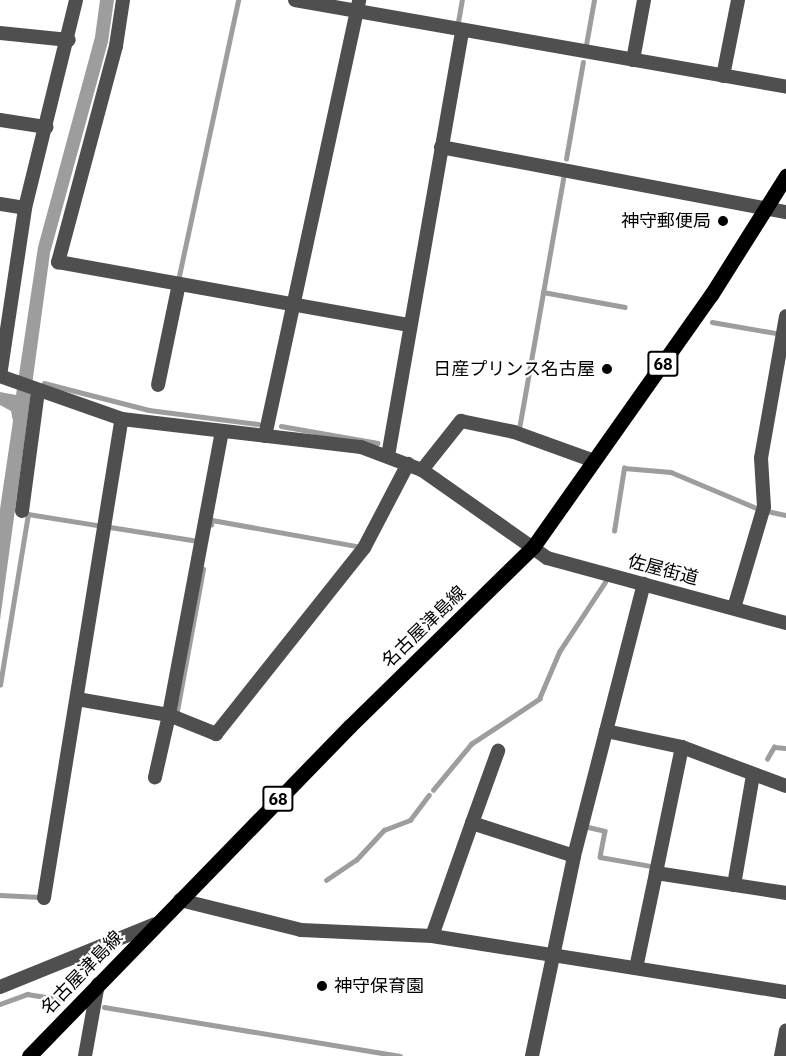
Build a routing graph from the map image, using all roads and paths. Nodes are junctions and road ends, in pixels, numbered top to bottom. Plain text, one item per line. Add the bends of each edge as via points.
1 (76, 0) edge
2 (123, 0) edge
3 (295, 0) edge
4 (644, 0) edge
5 (738, 0) edge
6 (358, 5) edge
7 (462, 30) junction
8 (0, 33) edge
9 (69, 40) junction
10 (633, 60) junction
11 (723, 76) junction
12 (786, 87) edge
13 (0, 120) edge
14 (46, 127) junction
15 (441, 147) junction
16 (786, 176) edge
17 (0, 204) edge
18 (769, 207) junction
19 (25, 208) junction
20 (786, 212) edge
21 (179, 284) junction
22 (5, 287) edge
23 (293, 305) junction
24 (786, 316) edge
25 (409, 325) junction
26 (0, 376) edge
27 (158, 385) dead end
28 (35, 390) junction
29 (122, 419) junction
30 (222, 431) junction
31 (265, 436) junction
32 (388, 456) junction
33 (594, 461) junction
34 (408, 465) junction
35 (422, 470) junction
36 (22, 511) dead end
37 (533, 547) junction
38 (644, 584) junction
39 (734, 608) junction
40 (786, 623) edge
41 (77, 699) junction
42 (169, 715) junction
43 (606, 731) junction
44 (682, 747) junction
45 (498, 751) dead end
46 (753, 775) junction
47 (155, 777) dead end
48 (786, 786) edge
49 (472, 823) junction
50 (574, 856) junction
51 (656, 873) junction
52 (734, 885) junction
53 (786, 893) edge
54 (44, 898) dead end
55 (180, 900) junction
56 (155, 924) junction
57 (432, 936) junction
58 (552, 955) junction
59 (636, 968) junction
60 (98, 984) junction
61 (0, 987) edge
62 (786, 992) edge
63 (786, 1030) edge
64 (29, 1056) edge
65 (85, 1056) edge
66 (532, 1056) edge
67 (781, 1056) edge

1 - 9 street
2 - 21 street via 116,46 58,262
3 - 6 street
4 - 10 street
5 - 11 street
6 - 7 street
6 - 23 street
7 - 10 street
7 - 15 street
8 - 9 street
9 - 14 street
10 - 11 street
11 - 12 street
13 - 14 street
14 - 19 street
15 - 18 street
15 - 25 street
16 - 18 main road, 名古屋津島線 / 68
17 - 19 street
18 - 20 street
18 - 33 main road, 名古屋津島線 / 68
19 - 22 street
21 - 23 street
21 - 27 street
22 - 26 street
23 - 25 street
23 - 31 street
24 - 39 street via 761,458 764,507
25 - 32 street
26 - 28 street, 佐屋街道
28 - 29 street, 佐屋街道
28 - 36 street
29 - 30 street, 佐屋街道
29 - 41 street
30 - 31 street, 佐屋街道
30 - 42 street
31 - 32 street, 佐屋街道 via 361,447
32 - 34 street, 佐屋街道
33 - 35 street via 514,432 461,421
33 - 37 main road, 名古屋津島線 / 68
34 - 35 street, 佐屋街道
34 - 42 street via 364,548 216,734
35 - 37 street, 佐屋街道
37 - 38 street, 佐屋街道 via 547,558
37 - 55 main road, 名古屋津島線 / 68
38 - 39 street, 佐屋街道
38 - 43 street
39 - 40 street, 佐屋街道
41 - 42 street
41 - 54 street
42 - 47 street
43 - 44 street
43 - 50 street
44 - 46 street
44 - 51 street
45 - 49 street
46 - 48 street
46 - 52 street
49 - 50 street
49 - 57 street
50 - 58 street
51 - 52 street
51 - 59 street
52 - 53 street
55 - 56 main road, 名古屋津島線 / 68
55 - 57 street via 301,930
56 - 60 main road, 名古屋津島線 / 68
56 - 61 street
57 - 58 street
58 - 59 street
58 - 66 street
59 - 62 street
60 - 64 main road, 名古屋津島線 / 68
60 - 65 street
63 - 67 street

